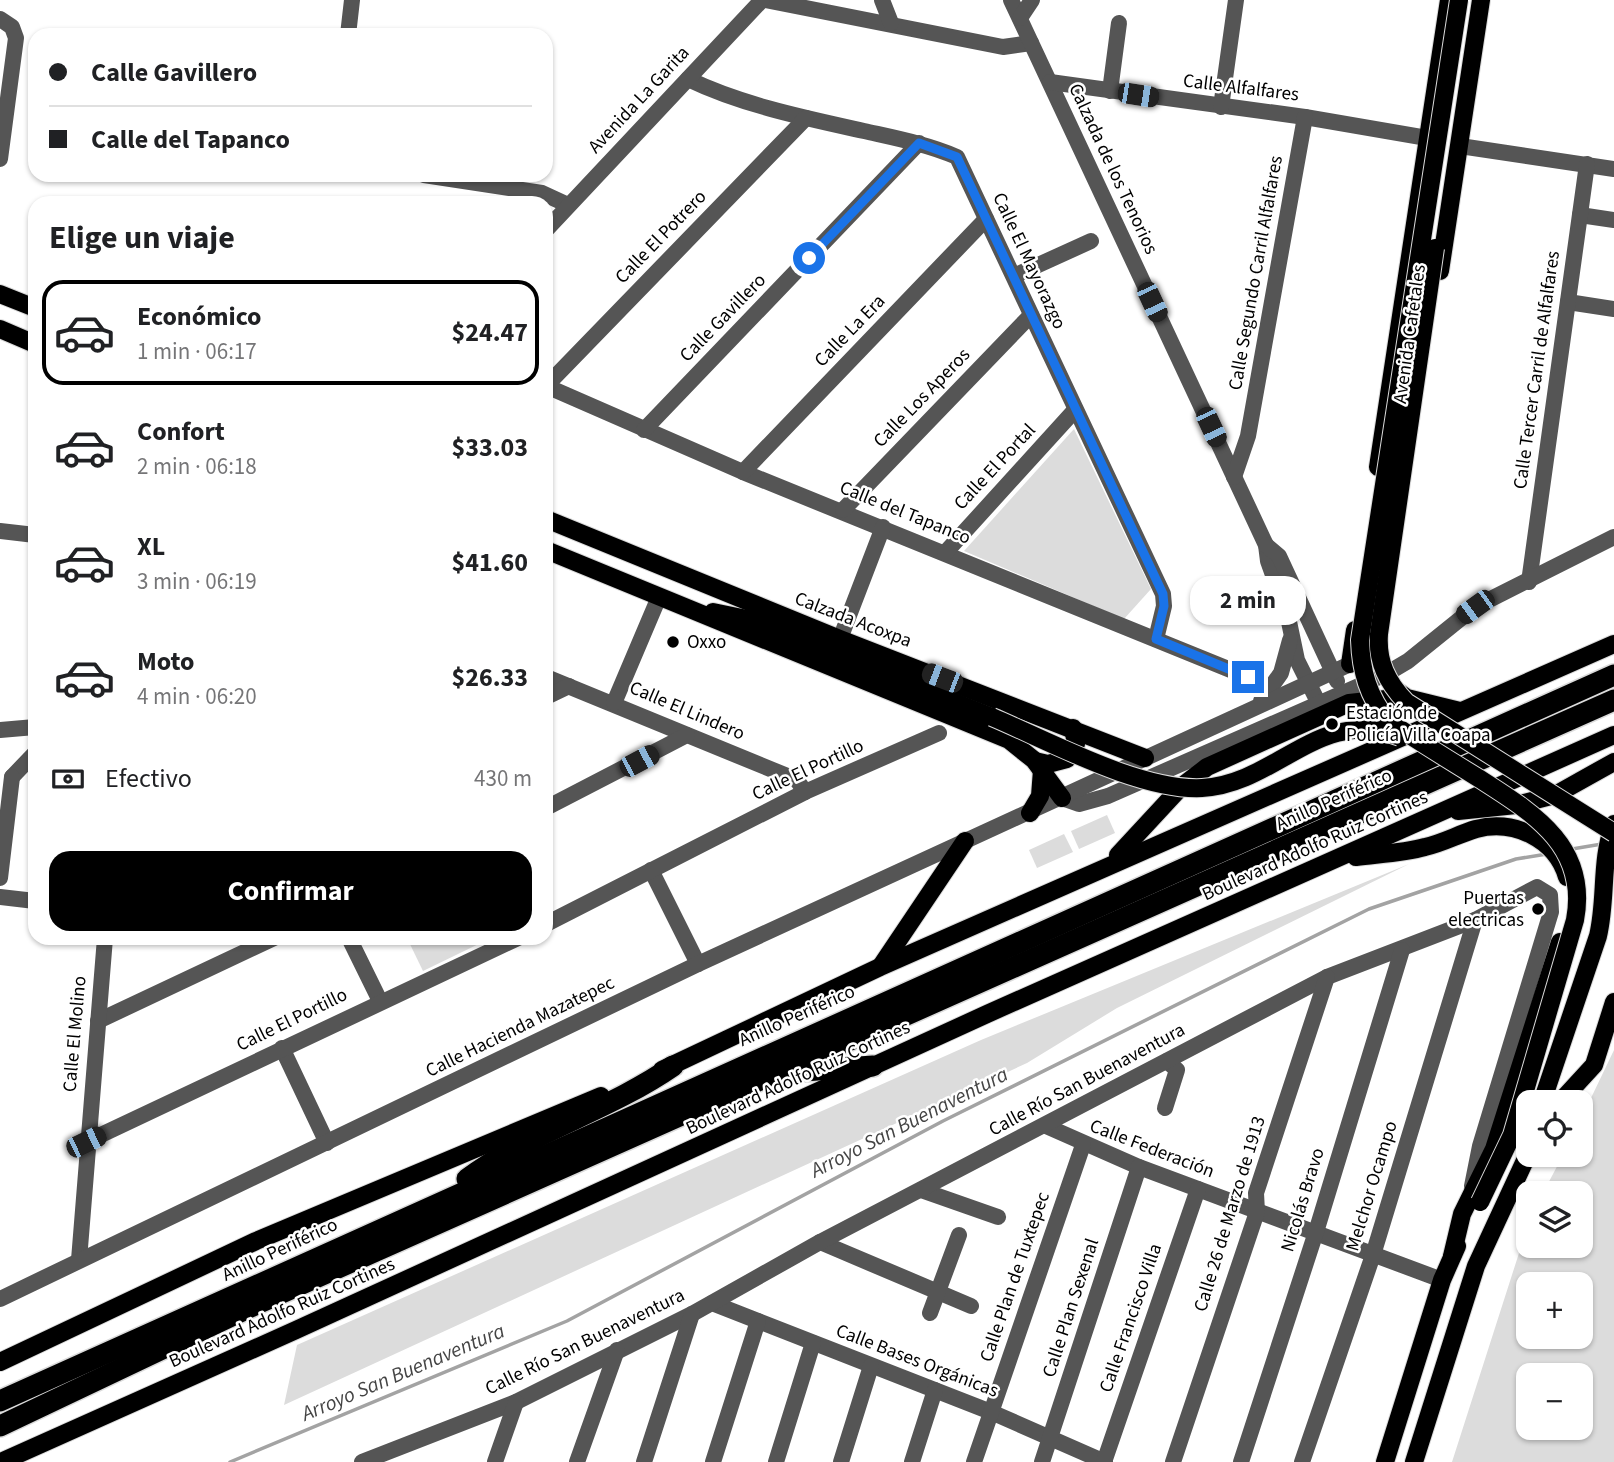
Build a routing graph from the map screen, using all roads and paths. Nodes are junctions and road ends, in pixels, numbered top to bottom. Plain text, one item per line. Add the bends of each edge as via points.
1 (352, 0) edge
2 (764, 0) edge
3 (882, 0) edge
4 (1011, 0) edge
5 (1032, 0) edge
6 (1236, 0) edge
7 (1449, 0) edge
8 (1459, 0) edge
9 (1481, 0) edge
10 (1020, 18) junction
11 (0, 19) edge
12 (891, 23) junction
13 (1119, 23) dead end
14 (349, 28) edge
15 (1031, 43) junction
16 (1438, 70) junction
17 (688, 79) junction
18 (1470, 79) junction
19 (1050, 82) junction
20 (1110, 91) junction
21 (1221, 107) junction
22 (1305, 117) junction
23 (806, 118) junction
24 (1427, 138) junction
25 (919, 143) junction
26 (1460, 146) junction
27 (0, 159) edge
28 (1587, 164) junction
29 (1614, 169) edge
30 (1455, 170) junction
31 (470, 182) edge
32 (548, 196) edge
33 (553, 198) edge
34 (568, 205) junction
35 (1580, 215) junction
36 (986, 219) junction
37 (1614, 220) edge
38 (553, 222) edge
39 (1091, 241) dead end
40 (1014, 276) junction
41 (0, 294) edge
42 (1568, 302) junction
43 (28, 305) edge
44 (1614, 309) edge
45 (1031, 315) junction
46 (0, 329) edge
47 (28, 341) edge
48 (553, 379) edge
49 (553, 389) edge
50 (1076, 410) junction
51 (644, 430) junction
52 (744, 472) junction
53 (1234, 477) junction
54 (843, 510) junction
55 (553, 522) edge
56 (883, 527) junction
57 (0, 531) edge
58 (28, 534) edge
59 (584, 534) junction
60 (1614, 537) edge
61 (1266, 545) junction
62 (553, 547) edge
63 (553, 552) edge
64 (945, 552) junction
65 (569, 559) junction
66 (1529, 582) junction
67 (659, 597) junction
68 (1358, 602) junction
69 (692, 611) junction
70 (1390, 613) junction
71 (1291, 635) junction
72 (840, 639) junction
73 (1156, 639) junction
74 (1614, 644) edge
75 (1385, 649) junction
76 (1350, 664) junction
77 (1333, 671) junction
78 (1387, 674) junction
79 (1614, 675) edge
80 (1248, 677) dead end
81 (553, 680) edge
82 (1308, 683) junction
83 (569, 687) junction
84 (1342, 692) junction
85 (553, 694) edge
86 (1614, 700) edge
87 (1318, 702) junction
88 (614, 703) junction
89 (1257, 705) junction
90 (1415, 709) junction
91 (1460, 711) junction
92 (1045, 717) junction
93 (28, 728) edge
94 (1073, 728) junction
95 (0, 730) edge
96 (939, 733) dead end
97 (687, 735) junction
98 (1614, 735) edge
99 (1436, 752) junction
100 (1145, 758) junction
101 (28, 760) edge
102 (1034, 761) junction
103 (1614, 762) edge
104 (0, 764) edge
105 (12, 777) junction
106 (805, 792) junction
107 (1062, 798) junction
108 (553, 804) edge
109 (1444, 812) junction
110 (1030, 813) junction
111 (1594, 820) junction
112 (1614, 824) edge
113 (1614, 832) edge
114 (965, 841) junction
115 (1614, 841) edge
116 (1336, 860) junction
117 (651, 870) junction
118 (0, 878) edge
119 (1079, 878) junction
120 (0, 897) edge
121 (28, 900) edge
122 (553, 920) edge
123 (1475, 920) junction
124 (104, 945) edge
125 (259, 945) edge
126 (352, 945) edge
127 (503, 945) edge
128 (1402, 950) junction
129 (698, 964) junction
130 (880, 967) junction
131 (1327, 977) junction
132 (380, 1001) junction
133 (1614, 1002) edge
134 (98, 1021) junction
135 (282, 1048) junction
136 (1167, 1061) junction
137 (673, 1066) junction
138 (873, 1066) junction
139 (774, 1074) junction
140 (1546, 1090) edge
141 (1571, 1090) edge
142 (1166, 1108) dead end
143 (1046, 1126) junction
144 (86, 1142) junction
145 (327, 1143) junction
146 (1083, 1145) junction
147 (1139, 1167) junction
148 (1522, 1167) edge
149 (1198, 1189) junction
150 (921, 1190) junction
151 (1475, 1200) junction
152 (433, 1204) junction
153 (1257, 1212) junction
154 (998, 1216) dead end
155 (1316, 1233) junction
156 (959, 1236) dead end
157 (820, 1242) junction
158 (1373, 1255) junction
159 (79, 1261) junction
160 (1442, 1280) junction
161 (937, 1293) junction
162 (0, 1299) edge
163 (712, 1303) junction
164 (971, 1306) dead end
165 (930, 1313) dead end
166 (692, 1314) junction
167 (758, 1321) junction
168 (813, 1343) junction
169 (617, 1350) junction
170 (0, 1362) edge
171 (83, 1364) junction
172 (871, 1366) junction
173 (935, 1390) junction
174 (0, 1392) edge
175 (0, 1401) edge
176 (516, 1402) junction
177 (990, 1412) junction
178 (5, 1426) edge
179 (1050, 1437) junction
180 (1, 1462) edge
181 (362, 1462) edge
182 (495, 1462) edge
183 (577, 1462) edge
184 (644, 1462) edge
185 (713, 1462) edge
186 (776, 1462) edge
187 (841, 1462) edge
188 (912, 1462) edge
189 (974, 1462) edge
190 (1042, 1462) edge
191 (1104, 1462) edge
192 (1173, 1462) edge
193 (1241, 1462) edge
194 (1302, 1462) edge
195 (1385, 1462) edge
196 (1414, 1462) edge

1 - 14 street
2 - 12 street
2 - 17 street, Avenida La Garita
3 - 12 street
4 - 10 street, Calzada de los Tenorios
5 - 10 street
6 - 21 street
7 - 16 main road, Avenida Cafetales
8 - 99 main road, bridge via 1360,640 1364,677 1374,703 1388,721
9 - 18 main road, Avenida Cafetales
10 - 15 street, Calzada de los Tenorios
11 - 27 street via 12,27 16,38
12 - 15 street via 1003,47
13 - 20 street
15 - 19 street, Calzada de los Tenorios
16 - 18 main road via 1444,86 1453,91 1466,87
16 - 24 main road, Avenida Cafetales
17 - 23 street, Calle El Mayorazgo
17 - 34 street, Avenida La Garita
18 - 26 main road, Avenida Cafetales
19 - 20 street, Calle Alfalfares
19 - 53 street, Calzada de los Tenorios
20 - 21 street, Calle Alfalfares
21 - 22 street, Calle Alfalfares
22 - 24 street, Calle Alfalfares
22 - 53 street, Calle Segundo Carril Alfalfares via 1248,436
23 - 25 street, Calle El Mayorazgo
23 - 48 street, Calle El Potrero
24 - 68 main road, Avenida Cafetales
25 - 36 street, Calle El Mayorazgo via 957,157
25 - 51 street, Calle Gavillero
26 - 28 street
26 - 30 main road, Avenida Cafetales
28 - 29 street
28 - 35 street, Calle Tercer Carril de Alfalfares
30 - 70 main road, Avenida Cafetales
30 - 90 main road, bridge via 1435,248 1378,645 1386,676
31 - 32 street
33 - 34 street
34 - 38 street, Avenida La Garita
35 - 37 street
35 - 42 street, Calle Tercer Carril de Alfalfares
36 - 40 street, Calle El Mayorazgo
36 - 52 street, Calle La Era
39 - 40 street
40 - 45 street, Calle El Mayorazgo
41 - 43 main road
42 - 44 street
42 - 66 street, Calle Tercer Carril de Alfalfares
45 - 50 street, Calle El Mayorazgo
45 - 54 street, Calle Los Aperos
46 - 47 main road
49 - 51 street, Calle del Tapanco
50 - 64 street, Calle El Portal
50 - 73 street, Calle El Mayorazgo via 1163,594
51 - 52 street, Calle del Tapanco
52 - 54 street, Calle del Tapanco
53 - 61 street, Calzada de los Tenorios
54 - 56 street, Calle del Tapanco
55 - 59 main road, Calzada Acoxpa
55 - 62 main road via 562,542
56 - 64 street, Calle del Tapanco
56 - 72 street
57 - 58 street
59 - 65 main road via 568,540 565,552
59 - 72 main road, Calzada Acoxpa
60 - 66 street, Calle Hacienda Mazatepec
61 - 71 street, Calzada de los Tenorios
61 - 77 street, Calzada de los Tenorios via 1279,556
63 - 65 main road
64 - 73 street, Calle del Tapanco
65 - 67 main road
66 - 78 street, Calle Hacienda Mazatepec via 1475,607
67 - 69 main road
67 - 88 street
68 - 70 main road via 1367,617 1383,619
68 - 76 main road, Avenida Cafetales
69 - 99 main road, bridge via 747,619 1145,781 1174,787 1204,788 1239,779 1338,731 1356,727 1381,730
69 - 102 main road via 1009,740
70 - 75 main road, Avenida Cafetales
71 - 82 street, Calzada de los Tenorios
71 - 89 street via 1281,673
72 - 92 main road, Calzada Acoxpa
73 - 80 street, Calle del Tapanco
74 - 91 main road
75 - 76 street, Calle Hacienda Mazatepec
75 - 78 main road, Avenida Cafetales
76 - 77 street, Calle Hacienda Mazatepec
76 - 78 street
77 - 82 street, Calle Hacienda Mazatepec
77 - 84 street, Calzada de los Tenorios
78 - 84 street, Calle Hacienda Mazatepec
78 - 91 main road via 1403,696
79 - 152 highway, Anillo Periférico
81 - 83 street, Calle El Lindero
82 - 87 street, Calzada de los Tenorios
82 - 89 street, Calle Hacienda Mazatepec
83 - 85 street
83 - 88 street, Calle El Lindero
84 - 87 street, Calle Hacienda Mazatepec
86 - 139 highway, Anillo Periférico
87 - 107 street, Calle Hacienda Mazatepec via 1098,800 1079,804
88 - 97 street, Calle El Lindero
89 - 100 street, Calle Hacienda Mazatepec
90 - 111 main road, bridge
90 - 119 main road, bridge via 1386,699 1349,704 1197,773 1118,855
91 - 119 main road
92 - 94 main road, Calzada Acoxpa
92 - 102 main road via 1052,732
93 - 95 street
94 - 100 main road, Calzada Acoxpa
94 - 102 main road via 1076,744 1067,759 1048,764
96 - 106 street, Calle El Portillo
97 - 106 street, Calle El Lindero via 797,780
97 - 108 street
98 - 109 main road, Boulevard Adolfo Ruiz Cortines
99 - 151 main road, bridge via 1545,823 1567,856 1577,886 1575,920 1512,1135
100 - 107 street, Calle Hacienda Mazatepec
101 - 105 street
102 - 107 main road
102 - 110 main road via 1040,796
103 - 109 main road via 1555,795 1516,805
104 - 105 street
105 - 118 street
106 - 117 street, Calle El Portillo
107 - 110 street, Calle Hacienda Mazatepec
109 - 116 main road, Boulevard Adolfo Ruiz Cortines
110 - 114 street, Calle Hacienda Mazatepec
111 - 113 main road, bridge
111 - 115 main road, bridge
112 - 140 main road via 1604,862 1598,936
114 - 129 street, Calle Hacienda Mazatepec
114 - 130 main road
116 - 138 main road, Boulevard Adolfo Ruiz Cortines
116 - 151 main road via 1422,848 1479,828 1512,828 1547,844 1565,872 1569,900 1565,925
117 - 122 street, Calle El Portillo
117 - 129 street
119 - 130 main road
120 - 121 street
123 - 128 street, Calle Río San Buenaventura
123 - 151 street, Calle Río San Buenaventura via 1537,887 1550,895 1551,912 1480,1146
123 - 158 street, Melchor Ocampo
124 - 134 street, Calle El Molino
125 - 134 street
126 - 132 street
127 - 132 street, Calle El Portillo
128 - 131 street, Calle Río San Buenaventura
128 - 155 street, Nicolás Bravo
129 - 145 street, Calle Hacienda Mazatepec
130 - 137 main road
131 - 136 street, Calle Río San Buenaventura
131 - 153 street, Calle 26 de Marzo de 1913 via 1256,1193
132 - 135 street, Calle El Portillo
133 - 141 main road via 1594,1065
134 - 144 street, Calle El Molino
135 - 144 street, Calle El Portillo
135 - 145 street
136 - 142 street via 1177,1070
136 - 143 street, Calle Río San Buenaventura
137 - 152 highway via 635,1092 495,1158
137 - 170 main road via 256,1241
138 - 139 highway
138 - 180 main road, Boulevard Adolfo Ruiz Cortines
139 - 178 highway, Anillo Periférico via 257,1304
143 - 146 street, Calle Federación
143 - 150 street, Calle Río San Buenaventura
144 - 159 street, Calle El Molino
145 - 159 street, Calle Hacienda Mazatepec
146 - 147 street, Calle Federación
146 - 177 street, Calle Plan de Tuxtepec
147 - 149 street, Calle Federación
147 - 179 street, Calle Plan Sexenal
148 - 196 main road via 1476,1266
149 - 153 street, Calle Federación
149 - 191 street, Calle Francisco Villa
150 - 154 street
150 - 157 street, Calle Río San Buenaventura
151 - 160 main road
152 - 171 highway, Anillo Periférico
153 - 155 street, Calle Federación
153 - 192 street, Calle 26 de Marzo de 1913
155 - 158 street, Calle Federación
155 - 193 street, Nicolás Bravo
156 - 161 street
157 - 161 street
157 - 163 street, Calle Río San Buenaventura
158 - 160 street, Calle Federación
158 - 194 street, Melchor Ocampo
159 - 162 street, Calle Hacienda Mazatepec
160 - 195 main road
161 - 164 street
161 - 165 street
163 - 166 street, Calle Río San Buenaventura
163 - 167 street, Calle Bases Orgánicas
166 - 169 street, Calle Río San Buenaventura
166 - 184 street
167 - 168 street, Calle Bases Orgánicas
167 - 185 street
168 - 172 street, Calle Bases Orgánicas
168 - 186 street
169 - 176 street, Calle Río San Buenaventura
169 - 183 street
171 - 174 highway
171 - 175 highway, Anillo Periférico
172 - 173 street, Calle Bases Orgánicas
172 - 187 street
173 - 177 street, Calle Bases Orgánicas
173 - 188 street
176 - 181 street, Calle Río San Buenaventura
176 - 182 street
177 - 179 street, Calle Bases Orgánicas
177 - 189 street, Calle Plan de Tuxtepec
179 - 190 street, Calle Plan Sexenal
179 - 191 street, Calle Bases Orgánicas

